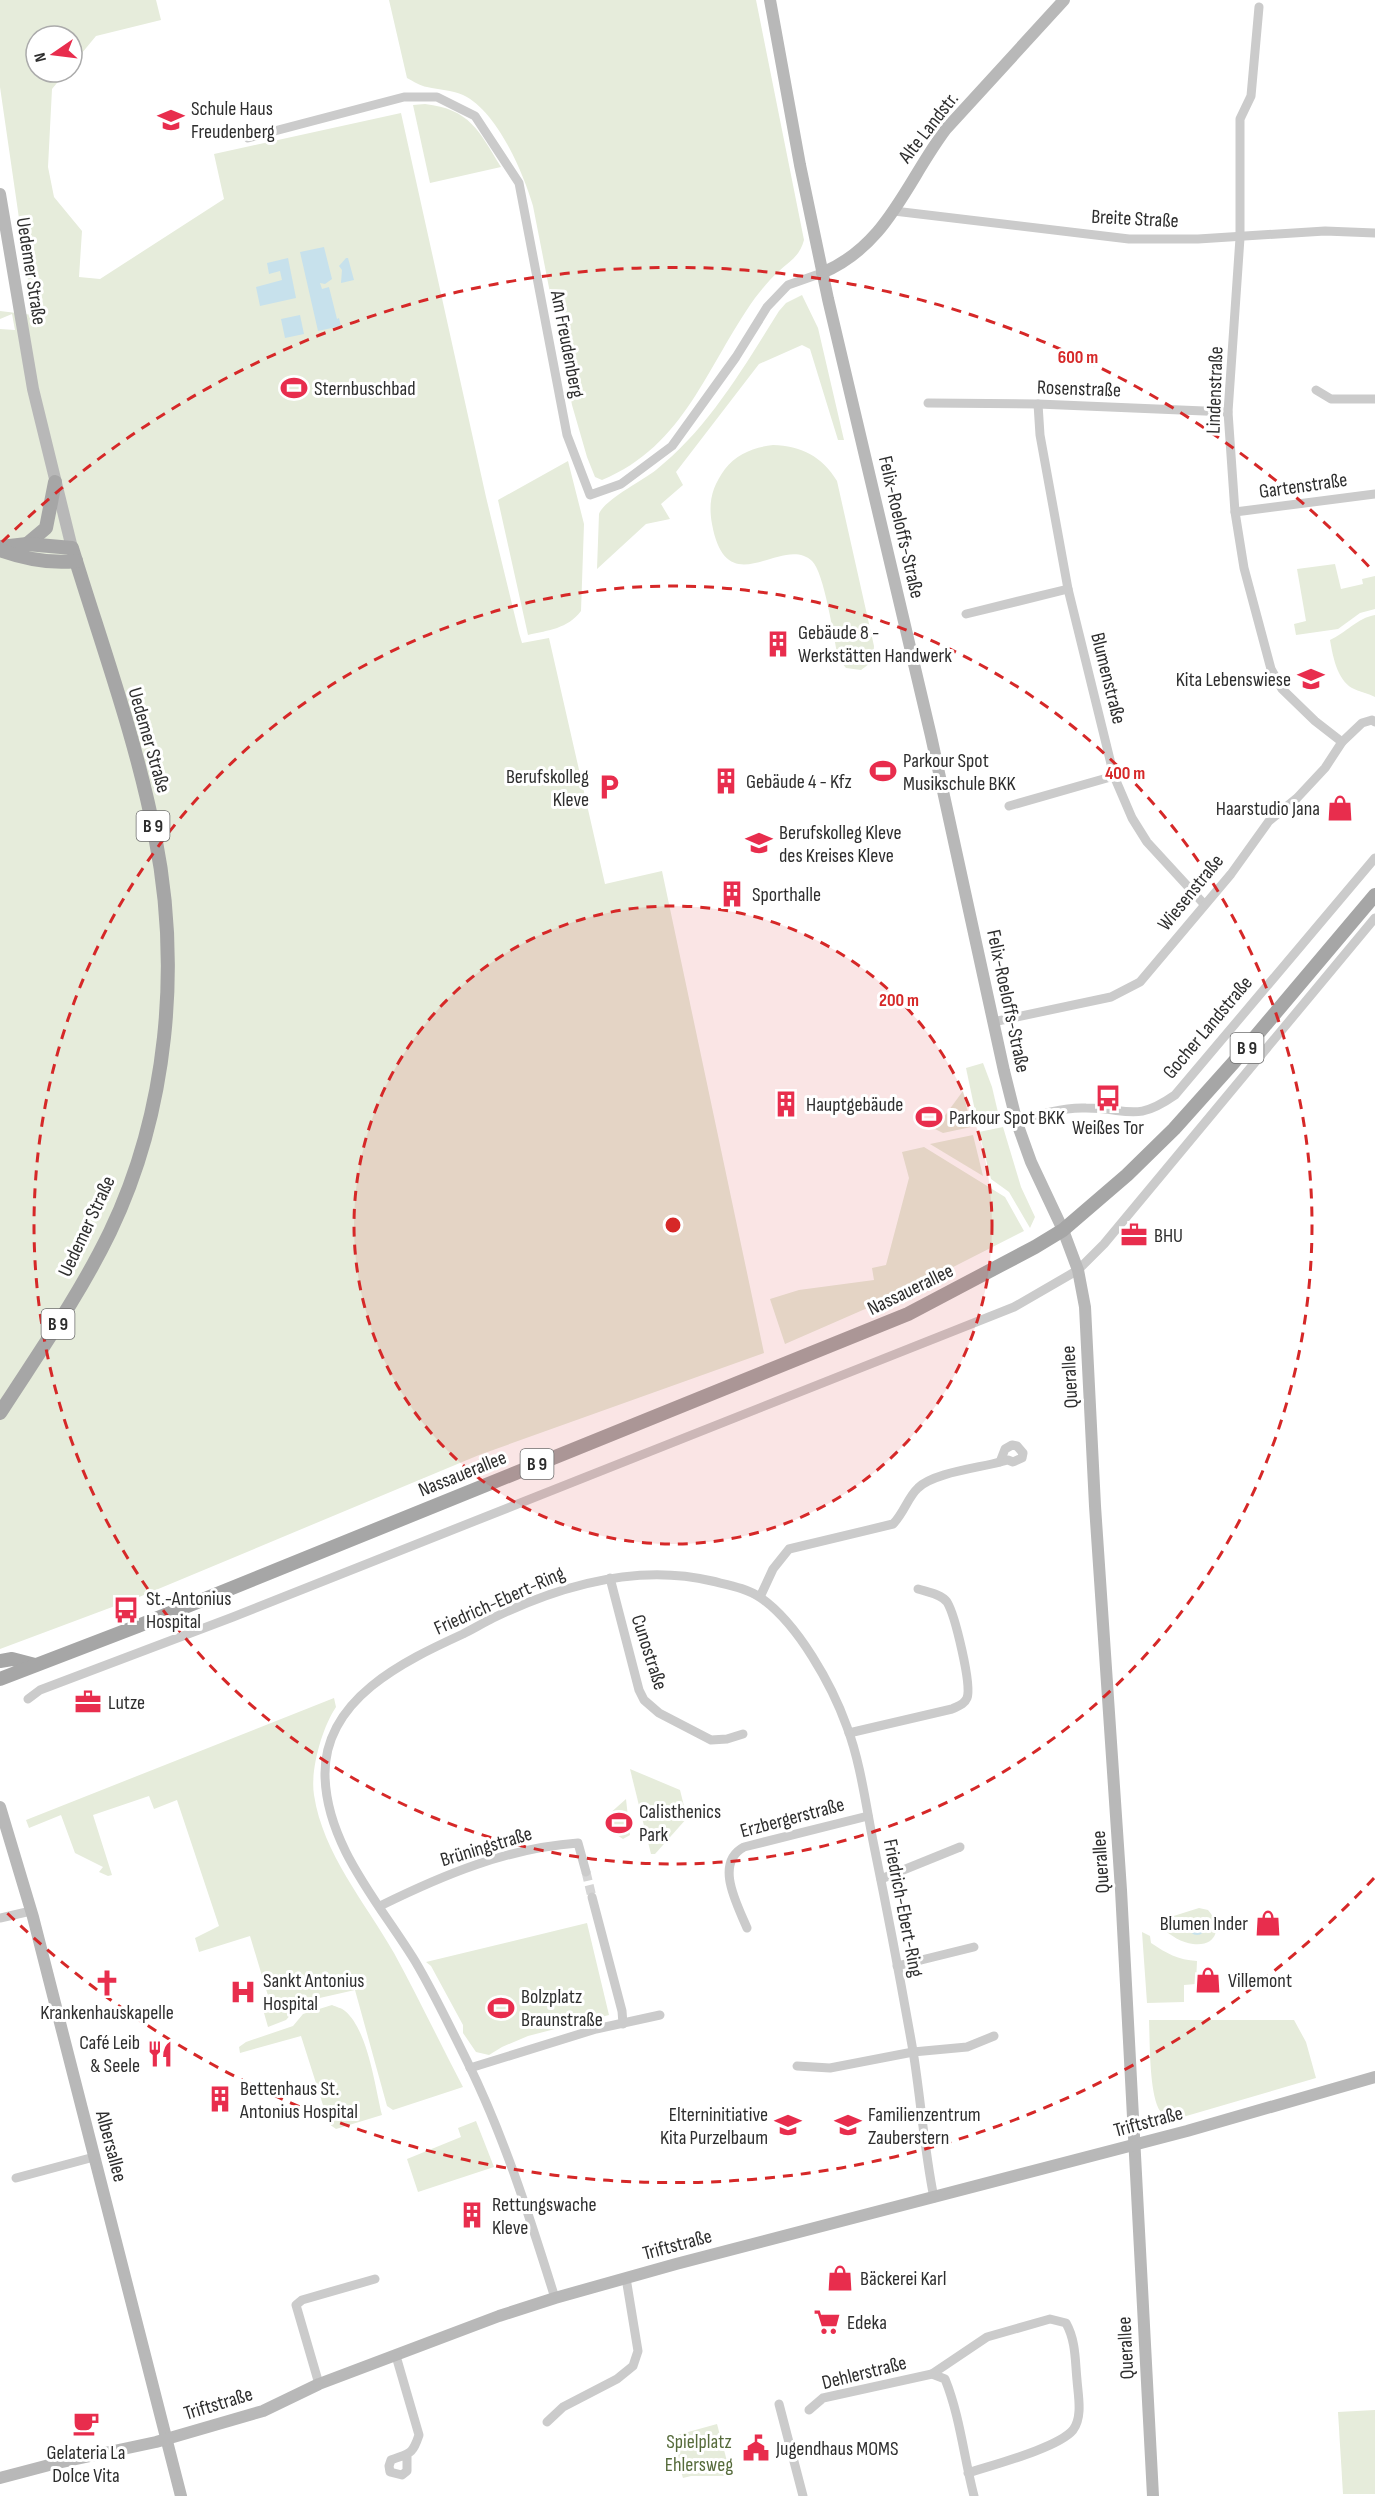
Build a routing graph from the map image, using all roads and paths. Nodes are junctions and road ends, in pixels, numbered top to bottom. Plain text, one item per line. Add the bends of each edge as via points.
1 (770, 0) edge
2 (1064, 0) edge
3 (1259, 7) dead end
4 (248, 138) dead end
5 (0, 194) edge
6 (894, 211) junction
7 (1375, 232) edge
8 (1240, 238) junction
9 (822, 273) junction
10 (1316, 390) dead end
11 (1375, 399) edge
12 (928, 403) dead end
13 (1038, 404) junction
14 (1228, 412) junction
15 (55, 482) junction
16 (1375, 494) edge
17 (1235, 512) junction
18 (27, 544) junction
19 (0, 548) edge
20 (74, 554) junction
21 (1068, 589) junction
22 (966, 614) dead end
23 (1375, 722) edge
24 (1342, 742) junction
25 (1114, 776) junction
26 (1009, 806) dead end
27 (1375, 858) edge
28 (1375, 896) edge
29 (1204, 904) junction
30 (1375, 918) edge
31 (993, 1022) junction
32 (1017, 1124) junction
33 (1063, 1230) junction
34 (1078, 1270) junction
35 (0, 1413) edge
36 (1000, 1462) dead end
37 (610, 1578) junction
38 (918, 1589) dead end
39 (760, 1597) junction
40 (0, 1661) edge
41 (35, 1665) junction
42 (0, 1679) edge
43 (28, 1699) dead end
44 (849, 1732) junction
45 (743, 1734) dead end
46 (0, 1807) edge
47 (868, 1816) junction
48 (960, 1847) dead end
49 (586, 1872) tunnel mouth
50 (881, 1879) junction
51 (592, 1897) tunnel mouth
52 (380, 1906) junction
53 (31, 1911) junction
54 (0, 1918) edge
55 (747, 1928) dead end
56 (974, 1947) dead end
57 (897, 1966) junction
58 (660, 2015) dead end
59 (623, 2024) junction
60 (994, 2036) dead end
61 (913, 2052) junction
62 (797, 2066) dead end
63 (470, 2068) junction
64 (1375, 2077) edge
65 (1134, 2144) junction
66 (94, 2157) junction
67 (16, 2178) dead end
68 (934, 2198) junction
69 (626, 2278) junction
70 (375, 2279) dead end
71 (555, 2298) junction
72 (396, 2356) junction
73 (932, 2374) junction
74 (319, 2384) junction
75 (779, 2404) dead end
76 (809, 2410) dead end
77 (547, 2422) dead end
78 (168, 2439) junction
79 (407, 2456) dead end
80 (968, 2473) junction
81 (0, 2478) edge
82 (181, 2496) edge
83 (803, 2496) edge
84 (974, 2496) edge
85 (1153, 2496) edge

1 - 9 street, Felix-Roeloffs-Straße
2 - 6 street, Alte Landstr. via 946,129
3 - 8 street, Lindenstraße via 1251,96 1240,119
4 - 9 street, Am Freudenberg via 404,97 437,97 475,116 519,183 567,435 590,495 621,484 672,446 767,307 788,285
5 - 15 street, Uedemer Straße via 22,332
6 - 8 street, Breite Straße via 1129,239
6 - 9 street, Alte Landstr. via 862,250
7 - 8 street, Breite Straße via 1325,231
8 - 14 street, Lindenstraße
9 - 31 street, Felix-Roeloffs-Straße via 931,736
10 - 11 street via 1331,399
12 - 13 street, Rosenstraße
13 - 14 street, Rosenstraße
13 - 21 street, Blumenstraße
14 - 17 street, Lindenstraße
15 - 18 main road via 46,528
15 - 20 street, Uedemer Straße
16 - 17 street, Gartenstraße
17 - 24 street, Lindenstraße via 1244,568 1272,669 1282,689
18 - 19 main road
18 - 20 main road
19 - 20 main road via 18,557 56,563
20 - 35 main road, Uedemer Straße / B 9 via 156,836 169,963 166,1010 150,1112 134,1170 110,1231 69,1306
21 - 22 street
21 - 25 street, Blumenstraße
23 - 24 street, Wiesenstraße via 1362,723
24 - 29 street, Wiesenstraße via 1325,768 1269,821
25 - 26 street
25 - 29 street, Blumenstraße via 1147,842
27 - 32 street, Gocher Landstraße via 1175,1095 1144,1112 1085,1107 1053,1111
28 - 33 main road, B 9 via 1174,1129
29 - 31 street, Wiesenstraße via 1140,981 1126,989 1111,997
30 - 34 street via 1104,1244
31 - 32 street, Felix-Roeloffs-Straße
32 - 33 street, Felix-Roeloffs-Straße via 1030,1162
33 - 34 street, Querallee
33 - 41 main road, Nassauerallee / B 9 via 908,1314
34 - 43 street via 1003,1312 40,1690
34 - 65 street, Querallee via 1085,1306
36 - 39 street via 928,1482 917,1489 903,1515 893,1524 789,1549 773,1569
37 - 39 street, Friedrich-Ebert-Ring via 665,1574 699,1578
37 - 45 street, Cunostraße via 644,1700 658,1713 711,1740
37 - 52 street, Friedrich-Ebert-Ring via 561,1590 496,1616 394,1668 370,1686 339,1724 328,1750 325,1773 329,1808 340,1839
38 - 44 street via 946,1601 954,1620 968,1696 963,1705 952,1709
39 - 44 street, Friedrich-Ebert-Ring via 806,1648
40 - 41 main road via 12,1659
41 - 42 main road, Nassauerallee / B 9
44 - 47 street, Friedrich-Ebert-Ring
46 - 53 street, Albersallee
47 - 50 street, Friedrich-Ebert-Ring
47 - 55 street, Erzbergerstraße via 744,1846 734,1852 730,1884
48 - 50 street
49 - 52 street, Brüningstraße via 578,1843 557,1845 515,1852 473,1866
50 - 57 street, Friedrich-Ebert-Ring
51 - 59 street
52 - 63 street, Friedrich-Ebert-Ring via 427,1983
53 - 54 street
53 - 66 street, Albersallee
56 - 57 street
57 - 61 street, Friedrich-Ebert-Ring
58 - 59 street
59 - 63 street
60 - 61 street via 967,2047
61 - 62 street via 830,2068
61 - 68 street, Friedrich-Ebert-Ring
63 - 71 street, Friedrich-Ebert-Ring via 521,2195
64 - 65 street, Triftstraße
65 - 68 street, Triftstraße
65 - 85 street, Querallee
66 - 67 street
66 - 78 street, Albersallee
68 - 69 street, Triftstraße
69 - 71 street, Triftstraße
69 - 77 street via 638,2351 633,2366 617,2379 563,2407
70 - 74 street via 296,2305
71 - 72 street, Triftstraße
72 - 74 street, Triftstraße
72 - 79 street via 419,2435
73 - 76 street, Dehlerstraße via 823,2398
73 - 80 street via 945,2379 951,2393
73 - 80 street via 978,2341 1011,2329 1050,2319 1066,2323 1073,2336 1080,2412 1074,2429 1042,2448
74 - 78 street, Triftstraße via 263,2411
75 - 83 street
78 - 81 street, Triftstraße
78 - 82 street, Albersallee
80 - 84 street

